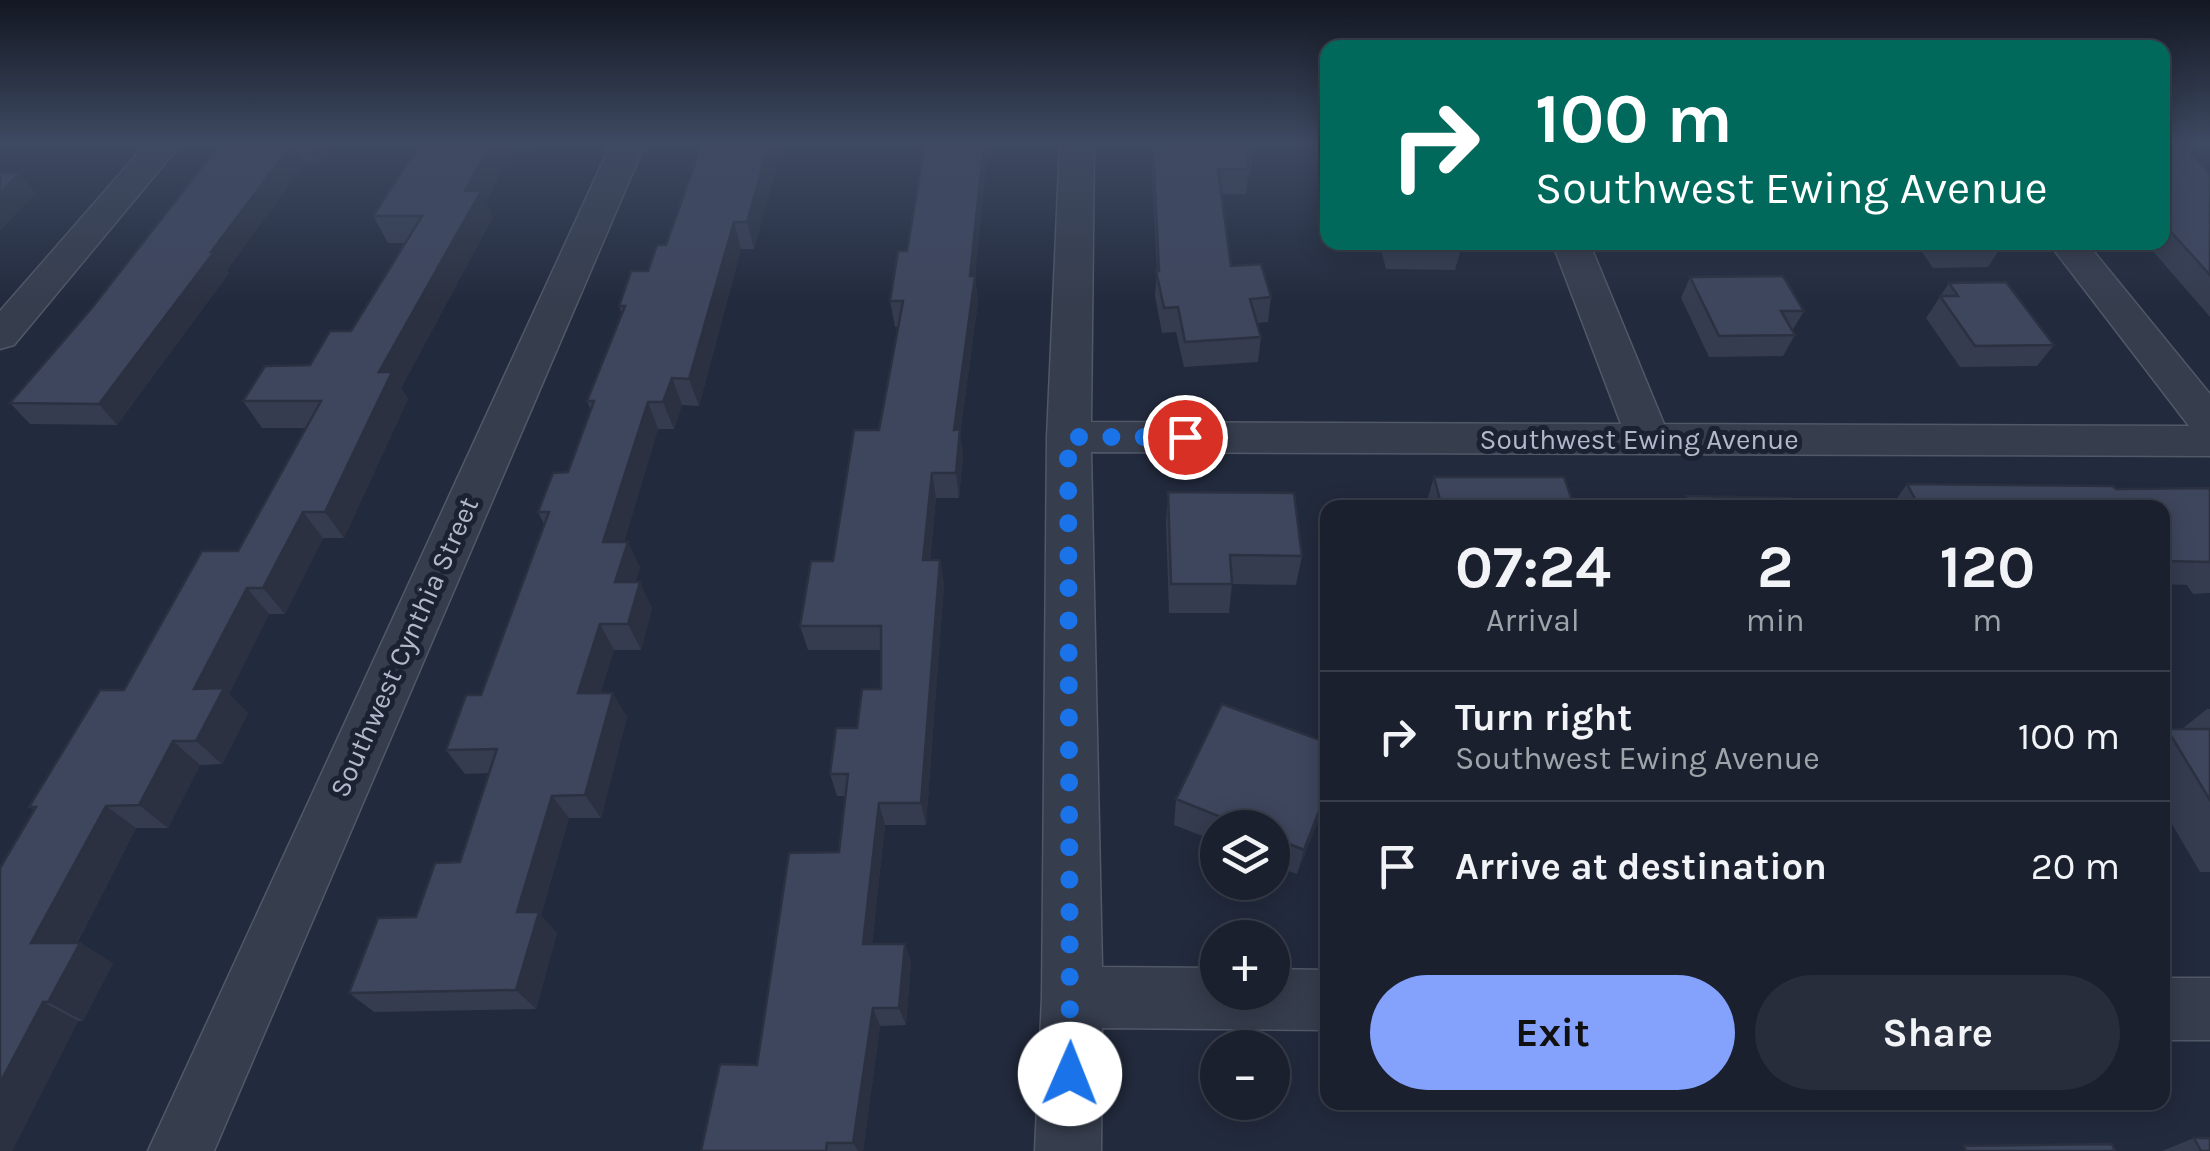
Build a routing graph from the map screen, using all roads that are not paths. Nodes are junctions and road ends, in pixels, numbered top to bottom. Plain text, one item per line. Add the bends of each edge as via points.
1 (118, 198) edge
2 (604, 198) edge
3 (1075, 198) edge
4 (1573, 250) edge
5 (2072, 250) edge
6 (0, 336) edge
7 (2210, 423) edge
8 (1068, 437) junction
9 (1649, 439) junction
10 (2210, 441) edge
11 (1072, 997) junction
12 (1320, 1000) edge
13 (2170, 1008) edge
14 (2210, 1009) edge
15 (180, 1151) edge
16 (1068, 1151) edge

1 - 6 street
2 - 15 street, Southwest Cynthia Street
3 - 8 street
4 - 9 street
5 - 7 street
8 - 9 street, Southwest Ewing Avenue
8 - 11 street
9 - 10 street, Southwest Ewing Avenue
11 - 12 street
11 - 16 street
13 - 14 street

